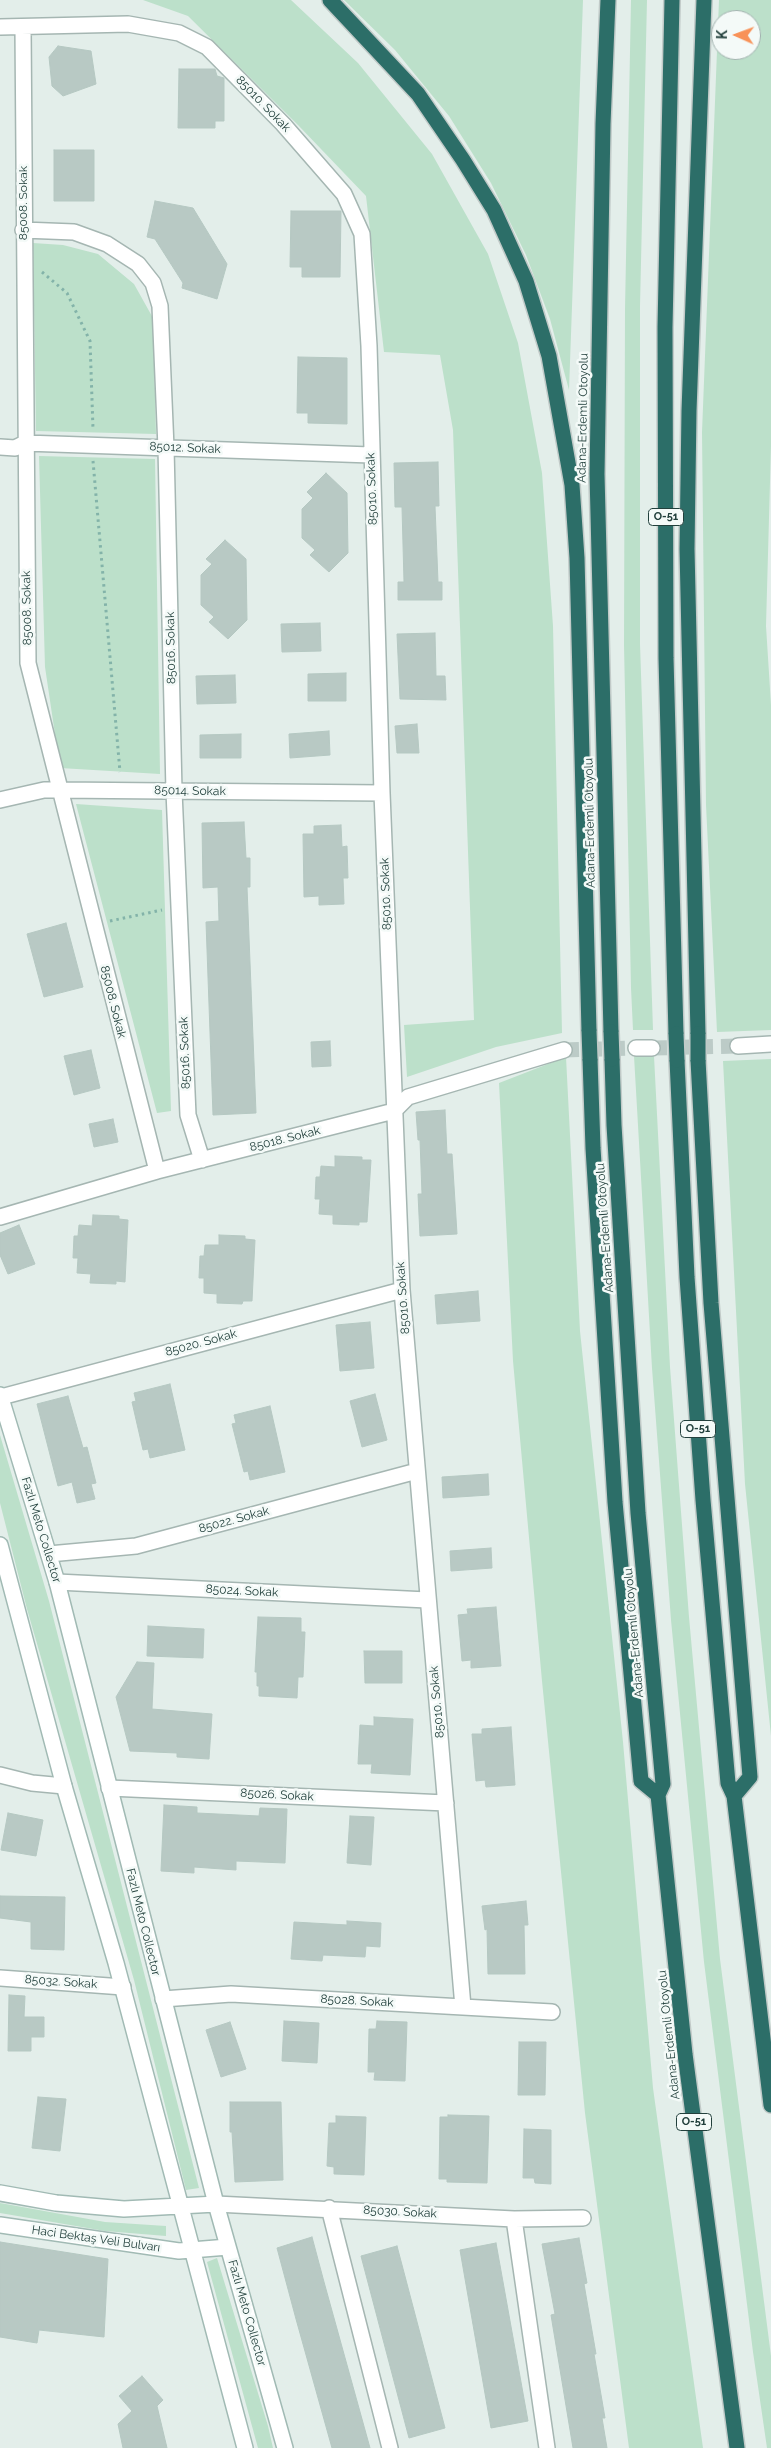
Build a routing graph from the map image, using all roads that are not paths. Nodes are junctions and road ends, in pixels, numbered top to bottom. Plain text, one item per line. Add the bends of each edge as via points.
1 (330, 0) edge
2 (608, 0) edge
3 (672, 0) edge
4 (704, 0) edge
5 (0, 27) edge
6 (23, 28) junction
7 (23, 230) junction
8 (25, 443) junction
9 (0, 447) edge
10 (166, 448) junction
11 (371, 455) junction
12 (58, 790) junction
13 (174, 791) junction
14 (382, 793) junction
15 (0, 800) edge
16 (771, 1044) edge
17 (738, 1046) tunnel mouth
18 (636, 1048) tunnel mouth
19 (652, 1048) tunnel mouth
20 (564, 1050) tunnel mouth
21 (394, 1111) junction
22 (202, 1160) junction
23 (157, 1171) junction
24 (0, 1218) edge
25 (402, 1290) junction
26 (0, 1396) edge
27 (417, 1471) junction
28 (0, 1545) edge
29 (49, 1554) junction
30 (57, 1582) junction
31 (427, 1600) junction
32 (0, 1775) edge
33 (64, 1786) junction
34 (109, 1788) junction
35 (658, 1794) junction
36 (734, 1796) junction
37 (446, 1803) junction
38 (0, 1978) edge
39 (122, 1986) junction
40 (163, 1999) junction
41 (463, 2007) junction
42 (552, 2012) dead end
43 (771, 2105) edge
44 (0, 2194) edge
45 (216, 2204) junction
46 (180, 2207) junction
47 (329, 2208) junction
48 (583, 2218) dead end
49 (514, 2219) junction
50 (0, 2225) edge
51 (228, 2247) junction
52 (191, 2251) junction
53 (245, 2448) edge
54 (285, 2448) edge
55 (390, 2448) edge
56 (547, 2448) edge
57 (737, 2448) edge

1 - 35 highway, bridge via 418,94 494,210 526,281 549,356 572,485 577,558 593,1148 616,1502 641,1782
2 - 35 highway, Adana-Erdemli Otoyolu / O-51, bridge via 597,474 611,1032 638,1513 663,1784
3 - 36 highway, O-51, bridge via 665,326 666,658 676,1060 703,1500 728,1783
4 - 36 highway, bridge via 687,549 698,1060 710,1303 750,1777
5 - 6 street, 85010. Sokak
6 - 7 street, 85008. Sokak
6 - 11 street, 85010. Sokak via 128,24 179,33 207,47 283,124 344,194 362,234
7 - 8 street, 85008. Sokak
7 - 10 street, 85016. Sokak via 74,232 107,244 138,264 153,283 160,306
8 - 9 street, 85012. Sokak via 15,448
8 - 10 street, 85012. Sokak
8 - 12 street, 85008. Sokak via 28,663
10 - 11 street, 85012. Sokak
10 - 13 street, 85016. Sokak
11 - 14 street, 85010. Sokak
12 - 13 street, 85014. Sokak
12 - 15 street, 85014. Sokak
12 - 23 street, 85008. Sokak
13 - 14 street, 85014. Sokak
13 - 22 street, 85016. Sokak via 188,1115
14 - 21 street, 85010. Sokak
16 - 17 street
18 - 19 street
20 - 21 street, 85018. Sokak via 408,1097
21 - 22 street, 85018. Sokak
21 - 25 street, 85010. Sokak
22 - 23 street, 85018. Sokak
23 - 24 street, 85018. Sokak
25 - 26 street, 85020. Sokak
25 - 27 street, 85010. Sokak
26 - 29 street, Fazlı Meto Collector
27 - 29 street, 85022. Sokak via 136,1546
27 - 31 street, 85010. Sokak
28 - 33 street
29 - 30 street, Fazlı Meto Collector
30 - 31 street, 85024. Sokak
30 - 34 street, Fazlı Meto Collector
31 - 37 street, 85010. Sokak
32 - 33 street
33 - 39 street
34 - 37 street, 85026. Sokak
34 - 40 street, Fazlı Meto Collector
35 - 57 highway, Adana-Erdemli Otoyolu / O-51 via 685,2054
36 - 43 highway, O-51
37 - 41 street, 85010. Sokak
38 - 39 street, 85032. Sokak
39 - 46 street
40 - 41 street, 85028. Sokak via 231,1994
40 - 45 street, Fazlı Meto Collector
41 - 42 street, 85028. Sokak
44 - 46 street via 124,2209
45 - 46 street
45 - 47 street, 85030. Sokak
45 - 51 street, Fazlı Meto Collector
46 - 52 street
47 - 49 street, 85030. Sokak
47 - 55 street
48 - 49 street, 85030. Sokak
49 - 56 street
50 - 52 street, Haci Bektaş Veli Bulvarı
51 - 52 street, Haci Bektaş Veli Bulvarı
51 - 54 street, Fazlı Meto Collector
52 - 53 street

